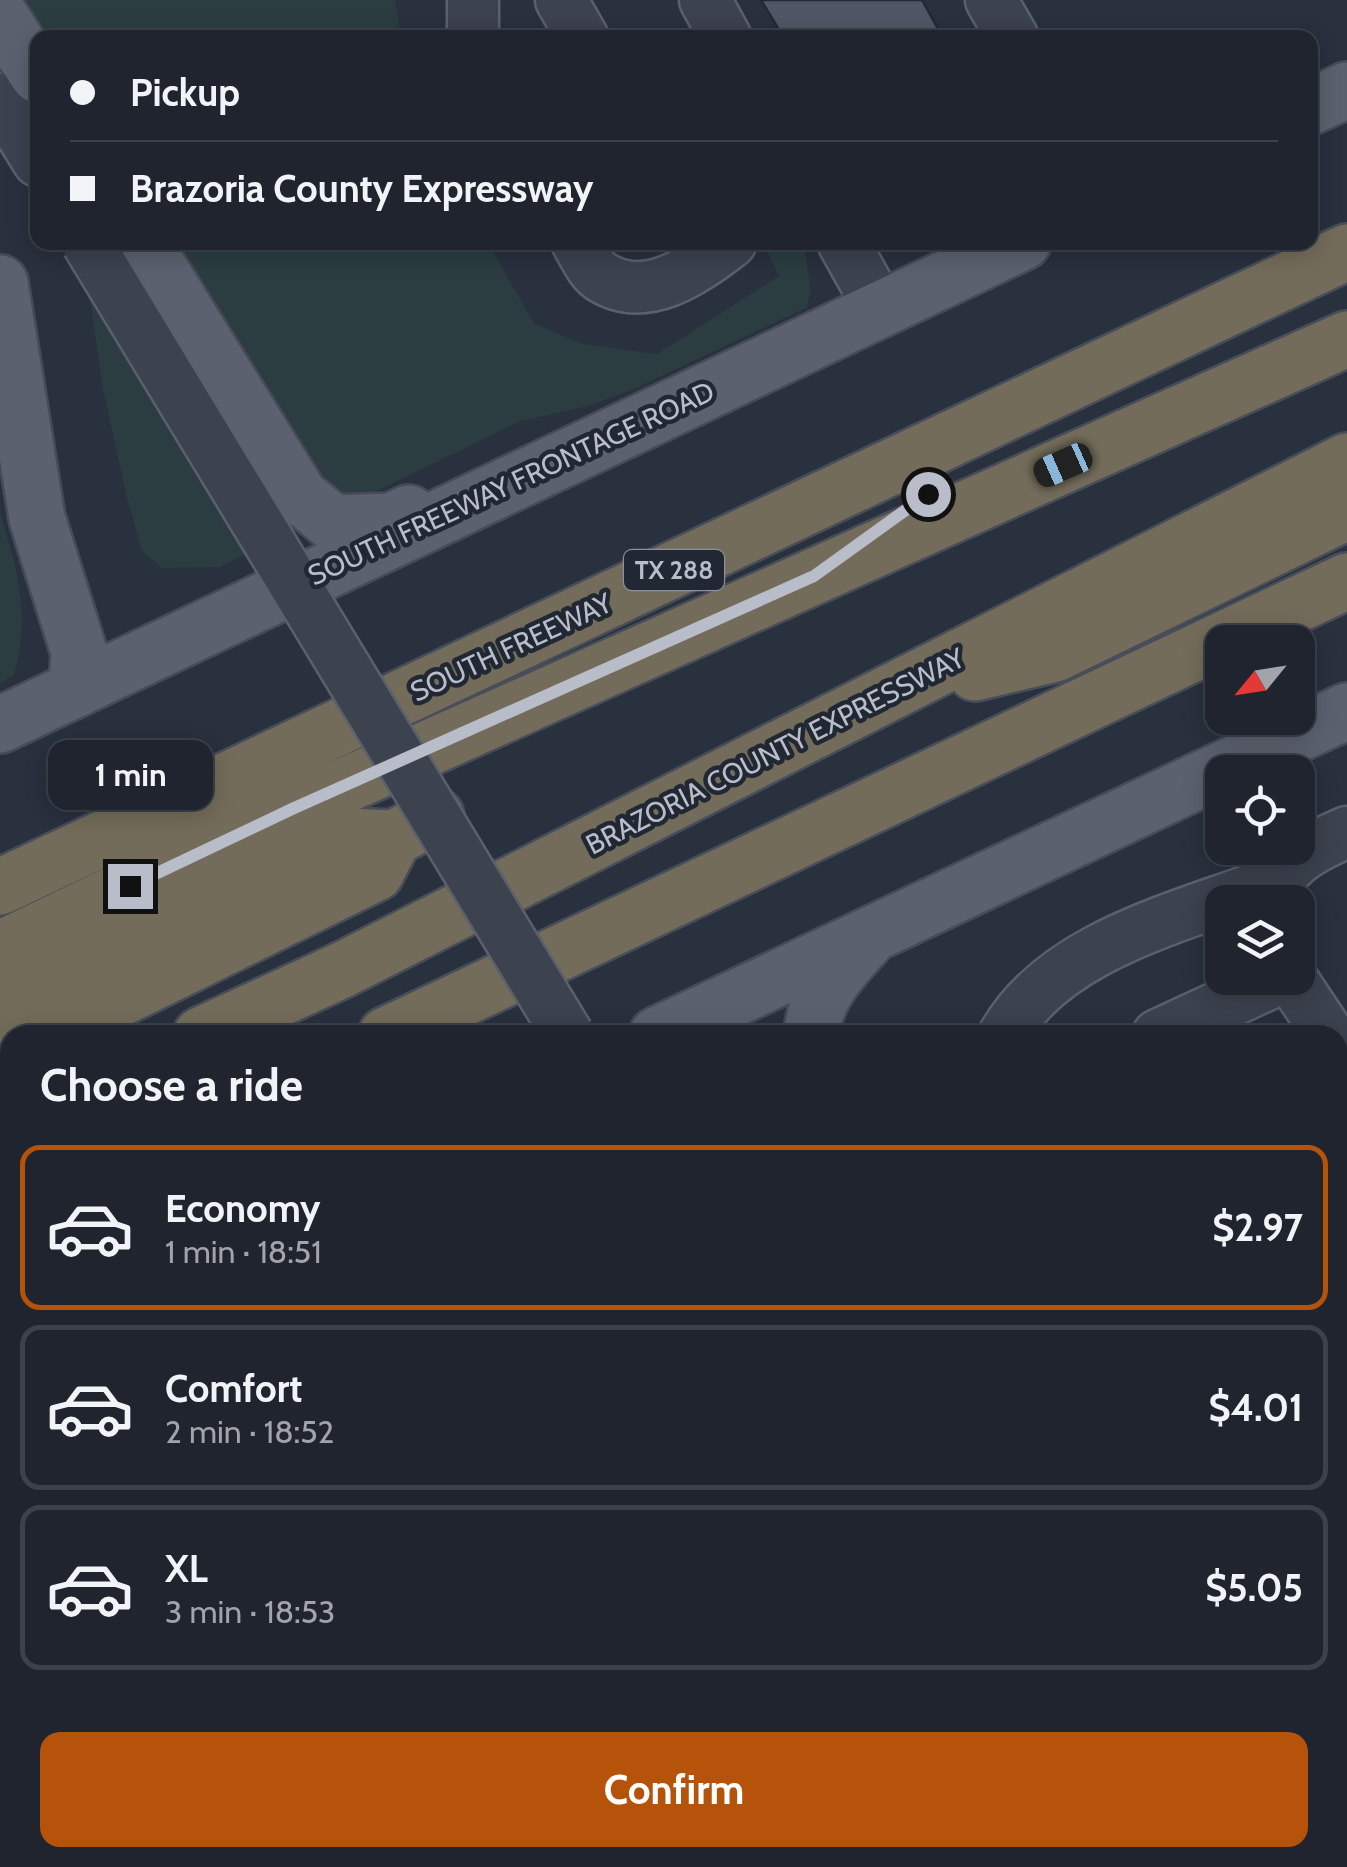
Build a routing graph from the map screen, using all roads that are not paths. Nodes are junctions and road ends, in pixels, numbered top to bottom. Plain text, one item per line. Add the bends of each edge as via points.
1 (473, 0) edge
2 (561, 0) edge
3 (705, 0) edge
4 (991, 0) edge
5 (0, 16) edge
6 (473, 30) edge
7 (578, 30) edge
8 (722, 30) edge
9 (1008, 30) edge
10 (30, 63) edge
11 (1347, 90) edge
12 (0, 99) edge
13 (1318, 103) edge
14 (30, 148) edge
15 (91, 250) edge
16 (148, 250) edge
17 (582, 250) edge
18 (712, 250) edge
19 (847, 250) edge
20 (1006, 250) edge
21 (1347, 252) edge
22 (0, 283) edge
23 (1347, 294) edge
24 (880, 310) junction
25 (1347, 338) edge
26 (616, 434) junction
27 (1347, 461) edge
28 (1347, 512) edge
29 (814, 576) junction
30 (1347, 581) edge
31 (76, 688) junction
32 (889, 693) junction
33 (1347, 711) edge
34 (0, 725) edge
35 (415, 827) junction
36 (1347, 832) edge
37 (1279, 885) edge
38 (0, 887) edge
39 (1205, 915) edge
40 (872, 934) junction
41 (0, 949) edge
42 (1244, 995) edge
43 (1303, 995) edge
44 (0, 1006) edge
45 (66, 1025) edge
46 (223, 1025) edge
47 (407, 1025) edge
48 (561, 1025) edge
49 (678, 1025) edge
50 (812, 1025) edge
51 (1010, 1025) edge
52 (1180, 1025) edge
53 (1323, 1025) edge

1 - 6 street
2 - 7 street
3 - 8 street
4 - 9 street
5 - 10 main road
11 - 13 main road
12 - 14 street
15 - 35 street, bridge
16 - 26 main road via 285,474 333,523 392,521 540,453
17 - 18 street via 598,275 636,288 668,283
19 - 24 street
20 - 24 main road, SOUTH FREEWAY FRONTAGE ROAD
21 - 38 highway, SOUTH FREEWAY / TX 288
22 - 31 main road via 37,518 79,652
23 - 29 highway via 928,494
24 - 26 main road, SOUTH FREEWAY FRONTAGE ROAD
25 - 29 highway
26 - 31 main road, SOUTH FREEWAY FRONTAGE ROAD
27 - 32 highway, BRAZORIA COUNTY EXPRESSWAY
28 - 32 highway via 1055,654
29 - 41 highway via 292,809
30 - 47 highway
31 - 34 main road, SOUTH FREEWAY FRONTAGE ROAD
32 - 46 highway, BRAZORIA COUNTY EXPRESSWAY
33 - 40 main road
35 - 44 highway via 348,836
35 - 45 highway via 376,873
35 - 48 street, bridge
36 - 37 street via 1308,849
39 - 51 street via 1098,950 1022,1004
40 - 49 main road
40 - 50 main road via 833,977
42 - 52 street
43 - 53 street

